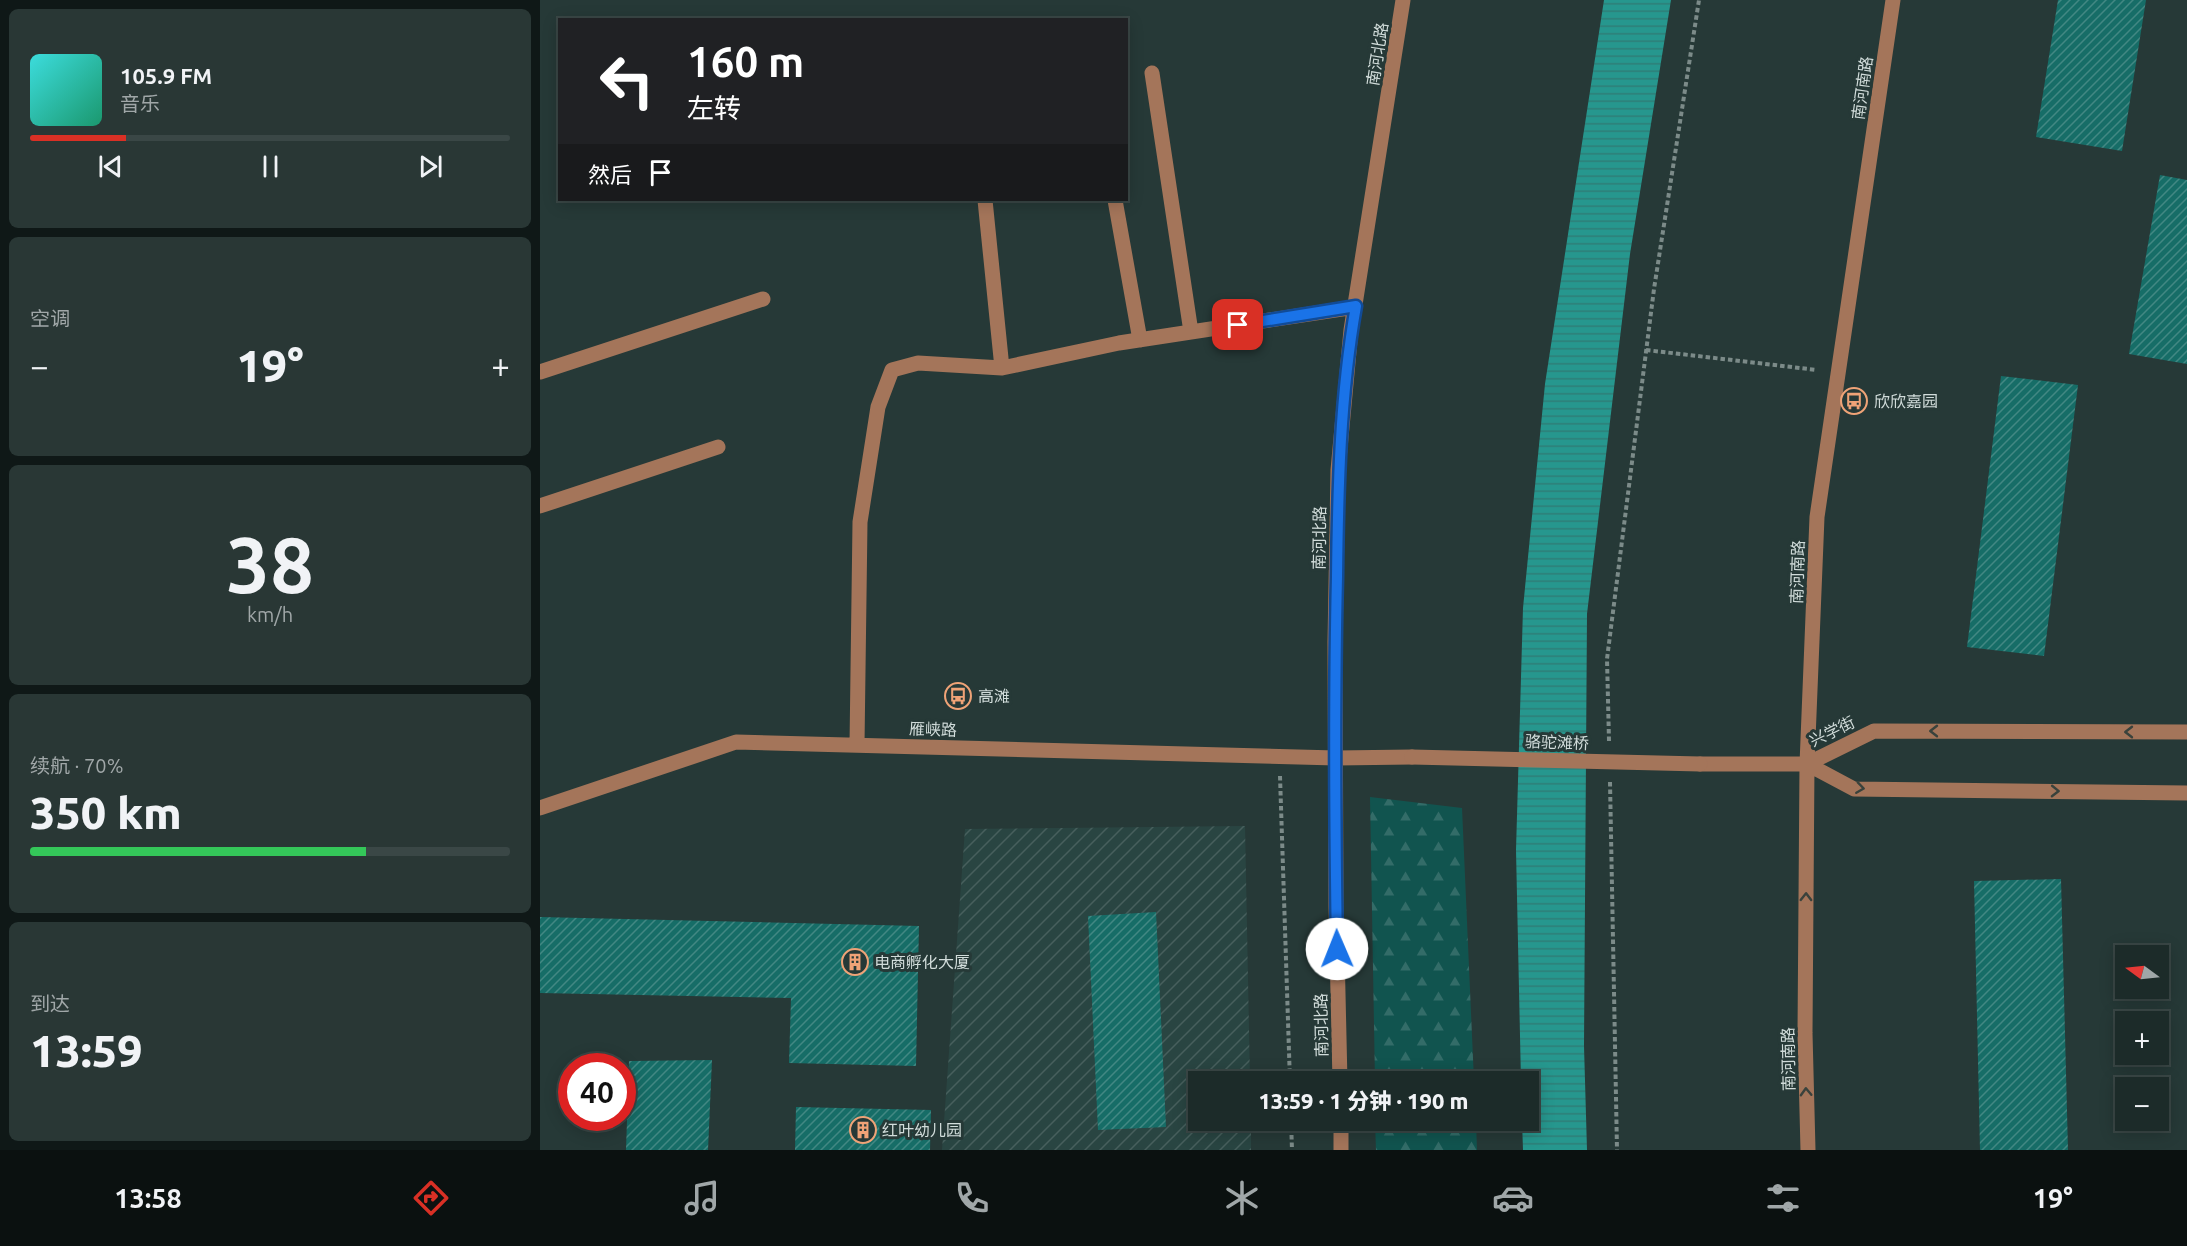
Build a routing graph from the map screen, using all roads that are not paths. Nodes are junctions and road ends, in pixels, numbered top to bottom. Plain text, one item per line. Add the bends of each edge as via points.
1 (1403, 0) edge
2 (1893, 0) edge
3 (1152, 74) dead end
4 (985, 201) edge
5 (1115, 201) edge
6 (763, 299) dead end
7 (1356, 306) junction
8 (1191, 332) junction
9 (1140, 340) junction
10 (1002, 368) junction
11 (540, 372) edge
12 (718, 447) dead end
13 (540, 506) edge
14 (2187, 732) edge
15 (856, 745) junction
16 (1336, 758) junction
17 (1808, 764) junction
18 (2187, 793) edge
19 (540, 808) edge
20 (1340, 1071) edge
21 (1341, 1131) edge
22 (1341, 1150) edge
23 (1808, 1150) edge

1 - 7 street, 南河北路
2 - 17 street, 南河南路 via 1817,517
3 - 8 street
4 - 10 street
5 - 9 street
6 - 11 street
7 - 8 street
7 - 16 street, 南河北路 via 1338,470
8 - 9 street
9 - 10 street
10 - 15 street via 918,363 892,370 878,407 860,522
12 - 13 street
14 -> 17 street, 兴学街 via 1874,731
15 - 16 street, 雁峡路
15 - 19 street, 雁峡路 via 735,742
16 - 17 street, 骆驼滩桥, bridge
16 - 20 street, 南河北路
17 -> 18 street, 兴学街 via 1854,789
23 -> 17 street, 南河南路
21 - 22 street

